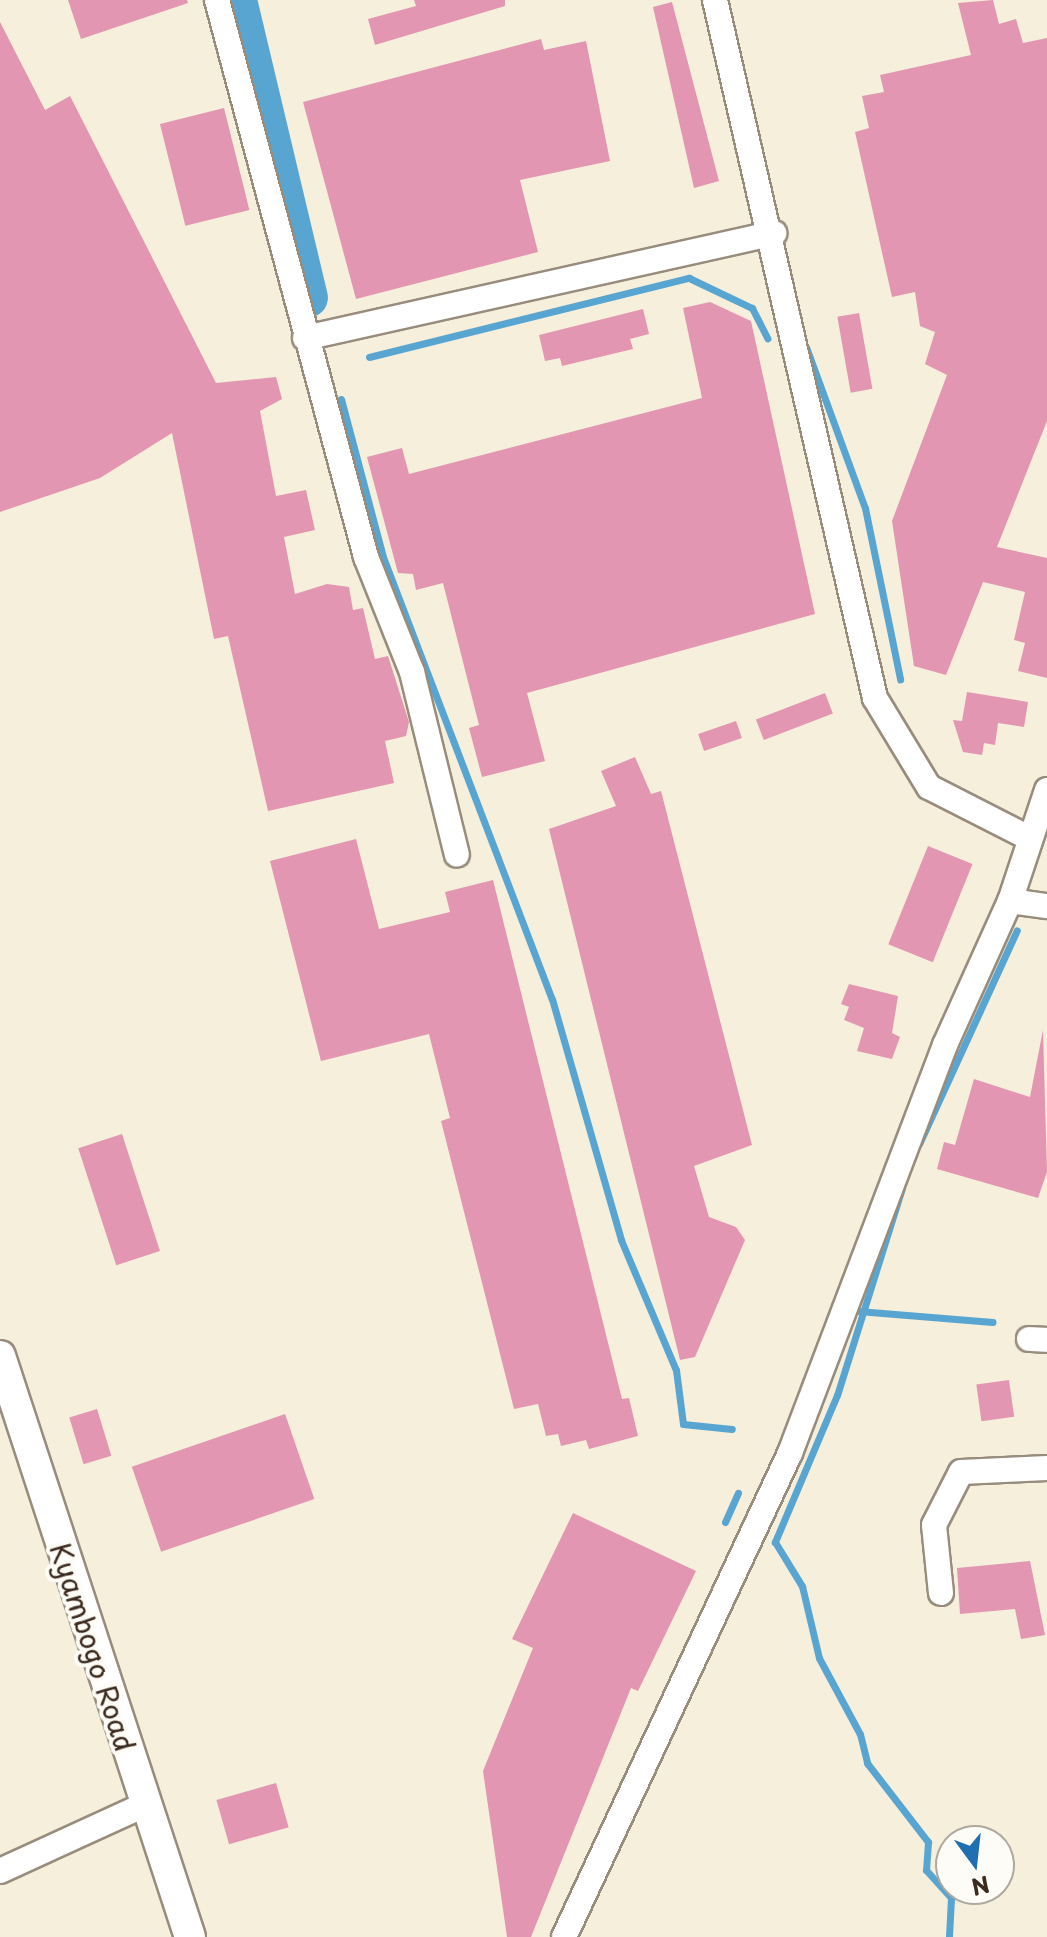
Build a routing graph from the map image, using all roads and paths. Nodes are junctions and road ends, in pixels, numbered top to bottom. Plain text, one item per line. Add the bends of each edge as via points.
1 (217, 0) edge
2 (715, 0) edge
3 (774, 233) junction
4 (305, 338) junction
5 (1047, 790) edge
6 (1029, 838) junction
7 (457, 855) dead end
8 (1010, 901) junction
9 (1047, 906) edge
10 (0, 1356) edge
11 (1047, 1468) edge
12 (941, 1593) dead end
13 (144, 1805) junction
14 (0, 1871) edge
15 (190, 1937) edge
16 (564, 1937) edge

1 - 4 street
2 - 3 street
3 - 4 street
3 - 6 street via 807,418 875,698 929,787
4 - 7 street via 366,557 412,672
5 - 6 street
6 - 8 street
8 - 9 street
8 - 16 street via 945,1045 790,1453
10 - 13 street, Kyambogo Road
11 - 12 street via 961,1472 934,1525
13 - 14 street
13 - 15 street, Kyambogo Road

